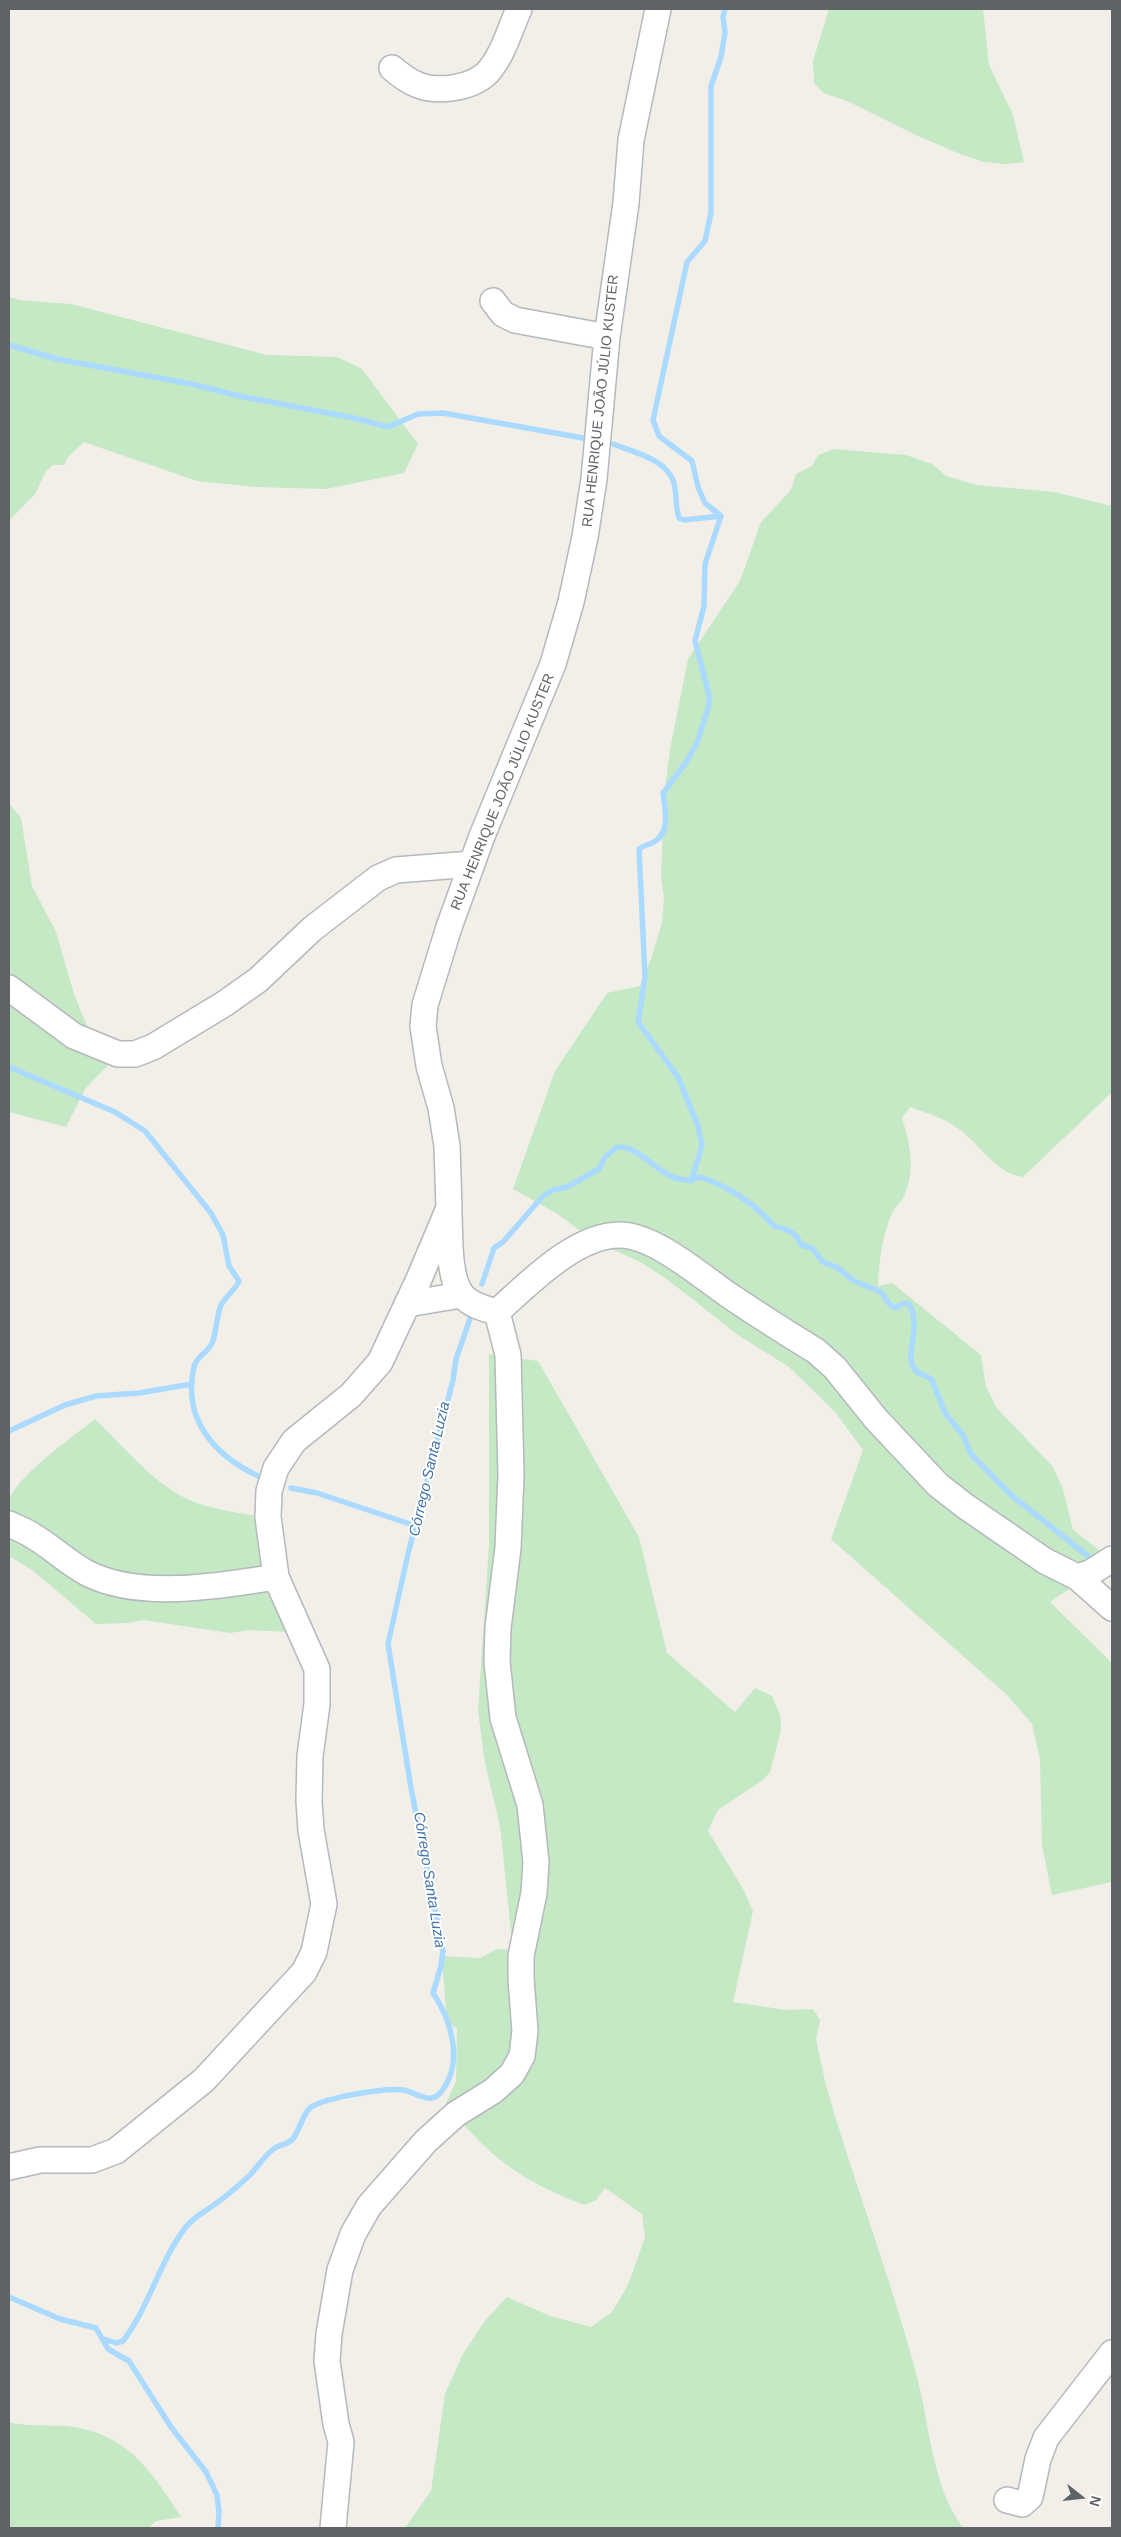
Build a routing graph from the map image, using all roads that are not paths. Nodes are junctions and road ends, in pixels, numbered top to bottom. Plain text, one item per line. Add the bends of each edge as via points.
1 (519, 9) edge
2 (658, 9) edge
3 (392, 68) dead end
4 (493, 300) dead end
5 (607, 337) junction
6 (472, 864) junction
7 (9, 988) edge
8 (449, 1208) junction
9 (462, 1295) junction
10 (407, 1304) junction
11 (497, 1312) junction
12 (9, 1524) edge
13 (1112, 1559) edge
14 (276, 1577) junction
15 (1077, 1577) junction
16 (1112, 1608) edge
17 (9, 2167) edge
18 (1112, 2354) edge
19 (1007, 2500) dead end
20 (332, 2528) edge

1 - 3 street via 499,55 487,72 468,85 420,86
2 - 5 street, RUA HENRIQUE JOÃO JÚLIO KUSTER via 631,140 626,203
4 - 5 street via 504,314 514,320
5 - 6 street, RUA HENRIQUE JOÃO JÚLIO KUSTER via 594,479 571,602 554,664
6 - 7 street via 396,870 378,878 312,929 258,980 153,1047 135,1054 118,1054 74,1036
6 - 8 street, RUA HENRIQUE JOÃO JÚLIO KUSTER via 437,965 425,1005 423,1026 448,1146
8 - 9 street via 452,1262
8 - 10 street, RUA HENRIQUE JOÃO JÚLIO KUSTER
9 - 10 street
9 - 11 street via 478,1307
10 - 14 street, RUA HENRIQUE JOÃO JÚLIO KUSTER via 380,1362 365,1381 294,1441 276,1468 269,1491 268,1517
11 - 15 street via 537,1276 583,1245 610,1236 640,1239 816,1351 938,1485 1029,1550
11 - 20 street via 508,1355 512,1475 496,1662 504,1718 530,1805 536,1862 534,1893 521,1956 525,2030 522,2056 512,2074 493,2091 456,2114 426,2141 369,2206 353,2234 340,2270 327,2362 341,2442
12 - 14 street via 32,1535 85,1572 123,1586 169,1588
13 - 15 street
14 - 17 street, RUA HENRIQUE JOÃO JÚLIO KUSTER via 314,1662 318,1682 309,1801 324,1904 314,1952 304,1972 204,2080 137,2136 92,2160 40,2160
15 - 16 street
18 - 19 street via 1046,2438 1030,2496 1022,2504

